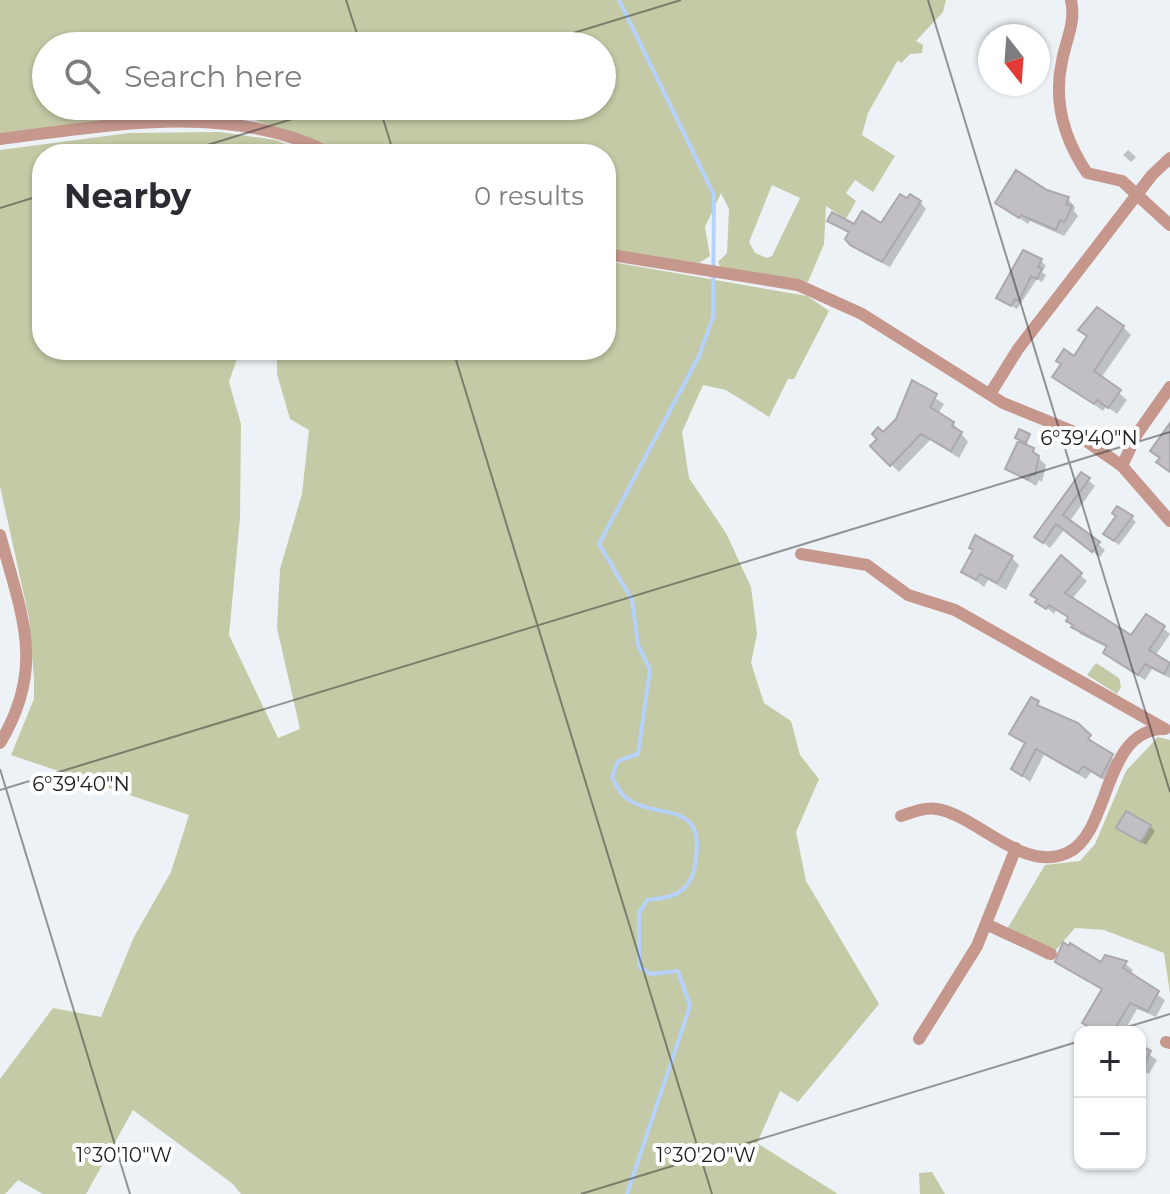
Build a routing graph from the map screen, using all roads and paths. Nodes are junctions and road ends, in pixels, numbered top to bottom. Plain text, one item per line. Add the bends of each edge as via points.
1 (1071, 0) edge
2 (0, 139) edge
3 (308, 144) edge
4 (1170, 158) edge
5 (1139, 193) junction
6 (1170, 225) edge
7 (616, 256) edge
8 (1170, 387) edge
9 (990, 394) junction
10 (1122, 466) junction
11 (1170, 521) edge
12 (0, 535) edge
13 (801, 554) dead end
14 (1168, 727) edge
15 (0, 743) edge
16 (901, 816) dead end
17 (1016, 848) junction
18 (986, 924) junction
19 (1051, 954) dead end
20 (919, 1039) dead end

1 - 5 street via 1073,27 1062,59 1058,98 1061,119 1087,173 1122,181
2 - 3 street via 87,127 216,123 286,134
4 - 5 street
5 - 6 street
5 - 9 street via 1018,349
7 - 9 street via 798,285 862,314
8 - 10 street
9 - 10 street via 1072,431
10 - 11 street
12 - 15 street via 27,663 25,692
13 - 14 street via 867,565 908,595 955,610
14 - 17 street via 1140,734 1127,747 1073,849 1046,856
16 - 17 street via 936,809
17 - 18 street
18 - 19 street
18 - 20 street via 953,990

